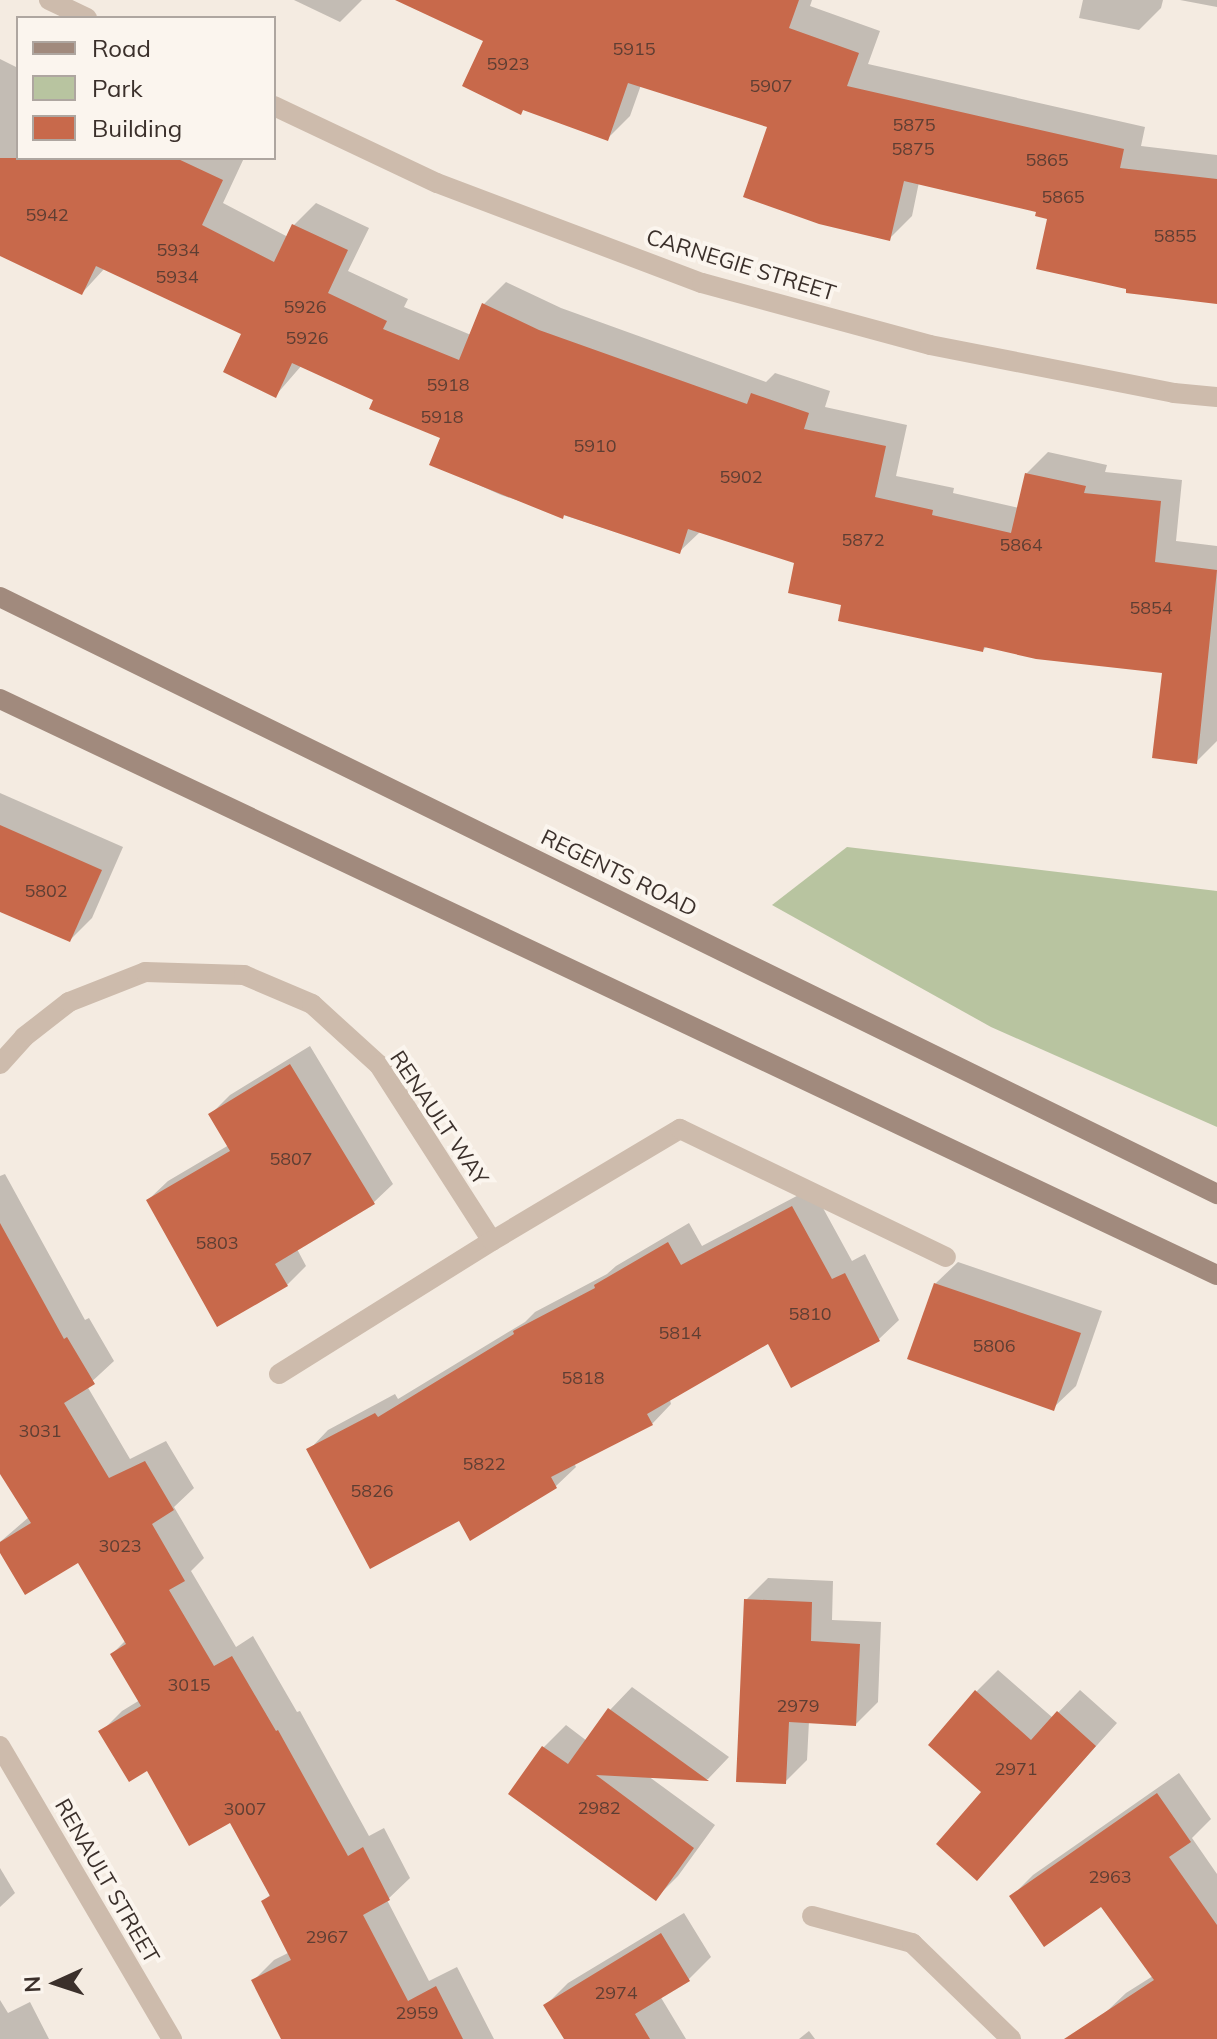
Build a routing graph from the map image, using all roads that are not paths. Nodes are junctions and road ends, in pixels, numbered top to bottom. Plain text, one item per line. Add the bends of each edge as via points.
1 (49, 0) edge
2 (83, 16) edge
3 (276, 107) edge
4 (1217, 397) edge
5 (0, 597) edge
6 (0, 699) edge
7 (0, 1064) edge
8 (1217, 1194) edge
9 (492, 1241) junction
10 (946, 1257) dead end
11 (1217, 1275) edge
12 (279, 1374) dead end
13 (0, 1746) edge
14 (812, 1916) dead end
15 (172, 2039) edge
16 (1011, 2039) edge

1 - 2 street
3 - 4 street, CARNEGIE STREET via 437,183 702,283 930,345
5 - 8 main road, REGENTS ROAD
6 - 11 main road
7 - 9 street, RENAULT WAY via 24,1037 69,1002 145,972 244,975 312,1004 379,1065
9 - 10 street via 680,1129
9 - 12 street
13 - 15 street, RENAULT STREET
14 - 16 street via 912,1943

